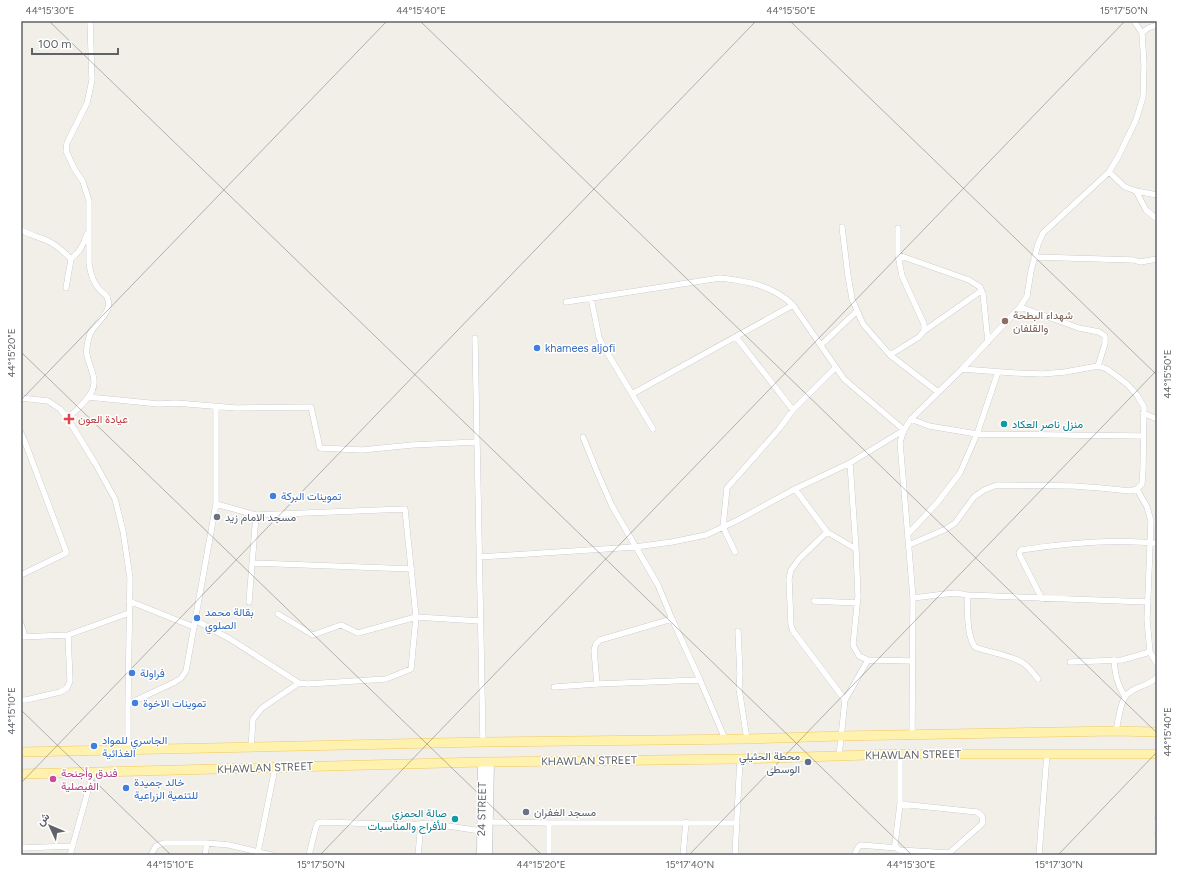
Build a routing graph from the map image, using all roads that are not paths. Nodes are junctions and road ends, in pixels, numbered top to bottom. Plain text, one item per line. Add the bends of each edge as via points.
1 (90, 21) edge
2 (1134, 21) edge
3 (1157, 25) edge
4 (1142, 34) junction
5 (1109, 172) junction
6 (1136, 191) junction
7 (1157, 195) edge
8 (1157, 219) edge
9 (842, 228) dead end
10 (898, 228) dead end
11 (21, 230) edge
12 (89, 230) junction
13 (898, 255) junction
14 (1034, 256) junction
15 (71, 259) junction
16 (1157, 259) edge
17 (66, 288) dead end
18 (981, 291) junction
19 (591, 298) junction
20 (566, 302) dead end
21 (793, 305) junction
22 (1020, 307) junction
23 (857, 311) junction
24 (924, 331) junction
25 (736, 337) junction
26 (475, 338) dead end
27 (988, 342) junction
28 (820, 345) junction
29 (890, 355) junction
30 (1098, 366) junction
31 (835, 368) junction
32 (962, 369) junction
33 (998, 372) junction
34 (938, 392) junction
35 (632, 394) junction
36 (88, 397) junction
37 (21, 398) edge
38 (216, 406) junction
39 (793, 410) junction
40 (1144, 413) junction
41 (68, 419) junction
42 (1157, 419) edge
43 (911, 420) junction
44 (653, 429) dead end
45 (904, 430) junction
46 (21, 433) edge
47 (976, 434) junction
48 (1143, 436) junction
49 (584, 437) dead end
50 (477, 442) junction
51 (850, 463) junction
52 (795, 489) junction
53 (1137, 489) junction
54 (216, 504) junction
55 (256, 515) junction
56 (723, 527) junction
57 (827, 532) junction
58 (908, 534) junction
59 (1154, 542) edge
60 (909, 546) junction
61 (635, 547) junction
62 (856, 549) junction
63 (735, 552) dead end
64 (479, 557) junction
65 (253, 563) junction
66 (412, 569) junction
67 (21, 575) edge
68 (966, 595) junction
69 (913, 598) junction
70 (1042, 598) junction
71 (129, 601) junction
72 (814, 601) dead end
73 (249, 602) dead end
74 (1148, 602) junction
75 (857, 603) junction
76 (129, 613) junction
77 (278, 614) dead end
78 (416, 617) junction
79 (672, 619) junction
80 (195, 620) junction
81 (480, 621) junction
82 (21, 624) edge
83 (194, 627) junction
84 (738, 631) dead end
85 (68, 635) junction
86 (23, 637) edge
87 (1150, 652) junction
88 (868, 660) junction
89 (1114, 660) junction
90 (912, 662) junction
91 (1070, 662) dead end
92 (1157, 664) edge
93 (1157, 677) edge
94 (1038, 679) dead end
95 (700, 680) junction
96 (299, 683) junction
97 (597, 684) junction
98 (554, 687) dead end
99 (1125, 697) junction
100 (21, 700) edge
101 (845, 700) junction
102 (128, 704) junction
103 (1116, 731) junction
104 (1157, 732) edge
105 (912, 735) junction
106 (840, 736) junction
107 (725, 739) junction
108 (746, 739) junction
109 (483, 742) junction
110 (251, 748) junction
111 (128, 750) junction
112 (21, 752) edge
113 (900, 754) junction
114 (1047, 754) junction
115 (1157, 754) edge
116 (839, 756) junction
117 (740, 759) junction
118 (486, 762) junction
119 (275, 768) junction
120 (93, 773) junction
121 (21, 774) edge
122 (900, 804) junction
123 (1157, 820) edge
124 (488, 822) junction
125 (686, 822) junction
126 (549, 823) junction
127 (737, 823) junction
128 (421, 824) junction
129 (481, 831) junction
130 (1157, 831) edge
131 (207, 843) junction
132 (73, 846) junction
133 (21, 848) edge
134 (897, 848) junction
135 (258, 852) junction
136 (948, 854) edge
137 (70, 855) edge
138 (151, 855) edge
139 (205, 855) edge
140 (271, 855) edge
141 (309, 855) edge
142 (418, 855) edge
143 (481, 855) edge
144 (488, 855) edge
145 (549, 855) edge
146 (683, 855) edge
147 (735, 855) edge
148 (855, 855) edge
149 (1039, 855) edge

1 - 12 street via 92,80 87,103 67,143 66,151 83,182 89,201
2 - 4 street
3 - 4 street via 1148,28
4 - 5 street via 1143,97 1136,120
5 - 6 street via 1125,187
5 - 14 street via 1043,233
6 - 7 street
6 - 8 street via 1146,210
9 - 23 street via 852,299
10 - 13 street
11 - 15 street via 48,241
12 - 15 street via 79,251
12 - 36 street via 90,272 98,289 106,295 109,307 91,333 88,344 86,354 94,383
13 - 18 street via 969,280 980,287
13 - 24 street via 902,276 924,324
14 - 16 street via 1140,262
14 - 22 street via 1027,296
15 - 17 street
18 - 24 street
18 - 27 street
19 - 20 street
19 - 21 street via 720,278 760,285 785,297
19 - 35 street via 599,337
21 - 25 street
21 - 28 street
22 - 27 street
22 - 30 street via 1105,336
23 - 28 street
23 - 29 street via 863,324
24 - 29 street via 919,337
25 - 35 street
25 - 39 street
26 - 50 street
27 - 32 street
28 - 31 street
29 - 34 street
30 - 33 street via 1042,374
30 - 40 street via 1107,369 1128,384 1144,407
31 - 39 street
31 - 45 street via 844,379
32 - 33 street
32 - 34 street
33 - 47 street
34 - 43 street
35 - 44 street
36 - 38 street via 159,404
36 - 41 street
37 - 41 street via 48,401 60,409
38 - 50 street via 311,407 320,448 362,450
38 - 54 street
39 - 56 street via 727,488
40 - 42 street
40 - 48 street
41 - 71 street via 115,500 124,531 130,578
43 - 45 street
43 - 47 street via 929,426
45 - 51 street
45 - 58 street via 900,442
46 - 67 street via 66,553
47 - 48 street
47 - 58 street via 960,473
48 - 53 street via 1142,484
49 - 61 street via 612,506
50 - 64 street
51 - 52 street
51 - 62 street
52 - 56 street
52 - 57 street
53 - 59 street via 1147,507
53 - 60 street via 1130,491 1074,486 997,484 974,497 955,523
54 - 55 street
54 - 80 street
55 - 65 street
55 - 66 street via 406,509
56 - 61 street via 706,535
56 - 63 street
57 - 62 street
57 - 101 street via 791,570 791,625
58 - 60 street
59 - 70 street via 1072,544 1021,550 1020,556
59 - 74 street
60 - 69 street
61 - 64 street
61 - 79 street via 658,585
62 - 75 street
64 - 81 street
65 - 66 street
65 - 73 street
66 - 78 street
68 - 69 street
68 - 70 street
68 - 94 street via 970,634 975,647 1023,663
69 - 90 street
70 - 74 street
71 - 76 street
71 - 83 street
72 - 75 street
74 - 87 street
75 - 88 street via 853,645 859,656
76 - 85 street
76 - 102 street
77 - 78 street via 313,635 341,625 358,633
78 - 81 street
78 - 96 street via 411,669 386,679
79 - 95 street
79 - 97 street via 600,640 594,650
80 - 83 street
80 - 96 street
81 - 109 street
82 - 86 street
83 - 102 street via 186,671 181,678
84 - 108 street via 739,689
85 - 86 street
85 - 100 street via 70,681 67,688 60,692
87 - 89 street
87 - 92 street
88 - 90 street
88 - 101 street
89 - 91 street
89 - 99 street via 1119,688
90 - 105 street
93 - 99 street via 1152,682 1130,691
95 - 97 street
95 - 107 street
96 - 110 street via 262,708 253,719
97 - 98 street
99 - 103 street
101 - 106 street
102 - 111 street
103 - 104 main road, KHAWLAN STREET
103 - 105 main road, KHAWLAN STREET
105 - 106 main road, KHAWLAN STREET
106 - 108 main road, KHAWLAN STREET
106 - 116 street
107 - 108 main road, KHAWLAN STREET
107 - 109 main road, KHAWLAN STREET
109 - 110 main road, KHAWLAN STREET
110 - 111 main road, KHAWLAN STREET
111 - 112 main road, KHAWLAN STREET
113 - 114 main road, KHAWLAN STREET
113 - 116 main road, KHAWLAN STREET
113 - 122 street
114 - 115 main road, KHAWLAN STREET
114 - 149 street
116 - 117 main road, KHAWLAN STREET
117 - 118 main road, KHAWLAN STREET
117 - 127 street
118 - 119 main road, KHAWLAN STREET
118 - 124 street, 24 STREET
118 - 129 street, 24 STREET
119 - 120 main road, KHAWLAN STREET
119 - 135 street
120 - 121 main road, KHAWLAN STREET
120 - 132 street
122 - 134 street via 895,844
122 - 136 street via 976,812 982,816 982,823
123 - 130 street
124 - 126 street
124 - 144 street, 24 STREET
125 - 126 street
125 - 127 street
125 - 146 street
126 - 145 street
127 - 147 street
128 - 129 street
128 - 141 street via 318,823
128 - 142 street
129 - 143 street, 24 STREET
131 - 135 street via 230,845
131 - 138 street via 164,843 156,846
131 - 139 street
132 - 133 street
132 - 137 street
134 - 136 street
134 - 148 street via 861,845
135 - 140 street

